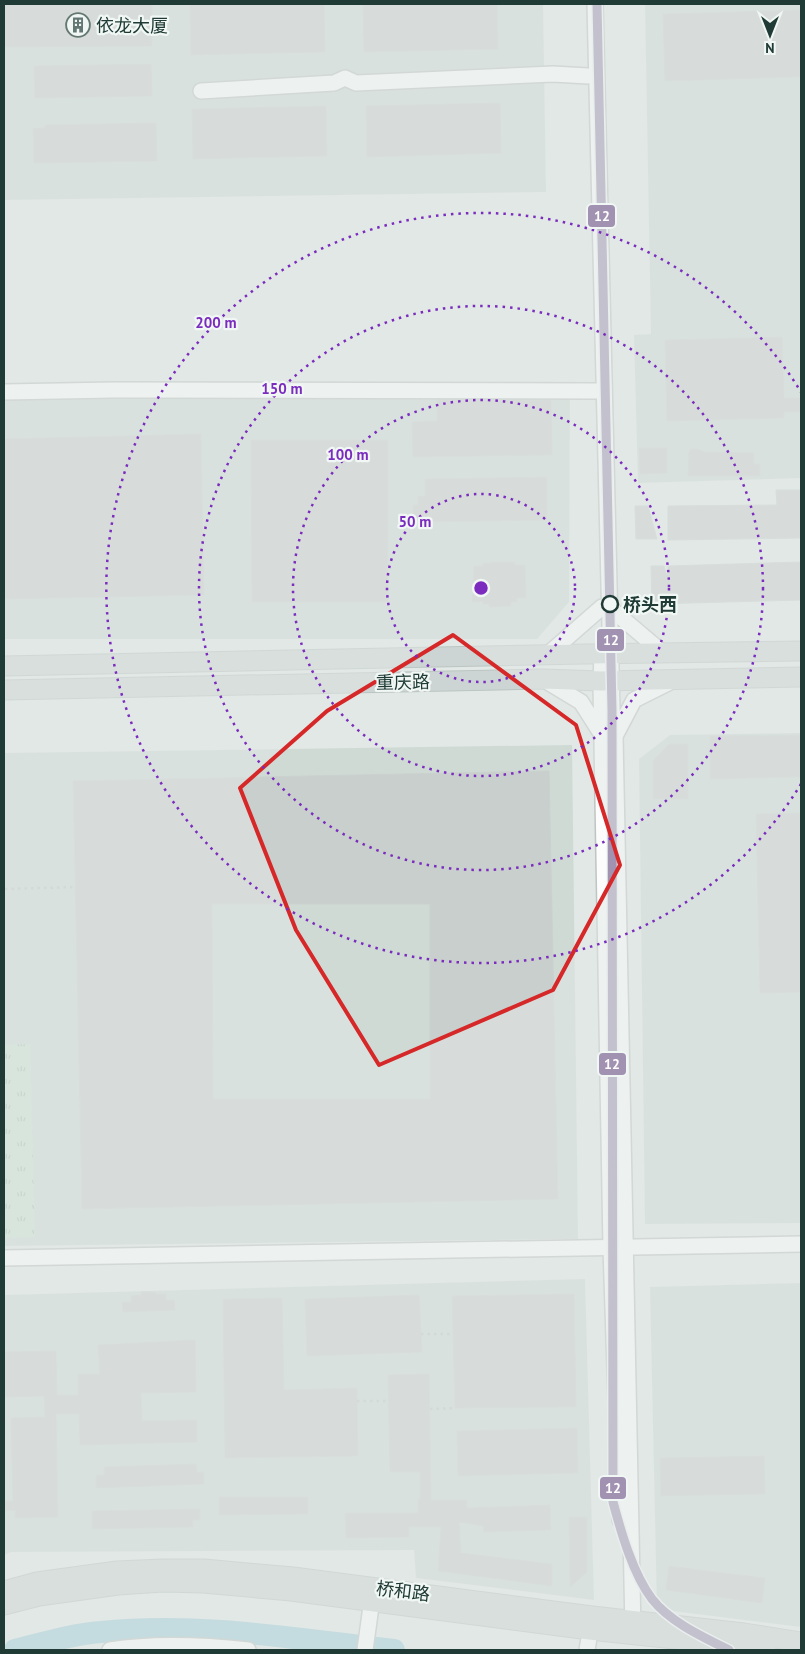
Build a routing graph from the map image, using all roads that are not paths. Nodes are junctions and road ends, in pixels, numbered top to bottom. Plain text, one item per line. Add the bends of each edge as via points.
1 (586, 4) edge
2 (595, 4) edge
3 (588, 76) junction
4 (200, 91) dead end
5 (596, 391) junction
6 (4, 392) edge
7 (606, 608) junction
8 (801, 652) edge
9 (606, 654) junction
10 (663, 654) junction
11 (546, 656) junction
12 (4, 666) edge
13 (801, 677) edge
14 (677, 678) junction
15 (544, 679) junction
16 (606, 680) junction
17 (4, 690) edge
18 (608, 736) junction
19 (801, 1244) edge
20 (618, 1248) junction
21 (4, 1258) edge
22 (4, 1591) edge
23 (372, 1594) junction
24 (4, 1605) edge
25 (591, 1623) junction
26 (628, 1627) junction
27 (801, 1642) edge
28 (110, 1650) edge
29 (248, 1650) edge
30 (365, 1650) edge
31 (587, 1650) edge
32 (766, 1650) edge

1 - 3 street
2 - 7 street
3 - 4 street via 553,74 356,83 345,78 334,83
3 - 5 street
5 - 6 street
5 - 7 street
7 - 9 street
7 - 10 street
7 - 11 street
8 - 10 main road, 重庆路
9 - 10 main road, 重庆路
9 - 11 main road, 重庆路
9 - 16 street
11 - 12 main road, 重庆路
13 - 14 main road, 重庆路
14 - 16 main road, 重庆路
14 - 18 street via 634,700
15 - 16 main road, 重庆路
15 - 17 main road, 重庆路
15 - 18 street via 581,702
16 - 18 street
18 - 20 street
19 - 20 street
20 - 21 street
20 - 26 street
22 - 23 main road, 桥和路 via 73,1576 163,1568 244,1572
23 - 24 main road, 桥和路 via 164,1582 75,1590
23 - 25 main road, 桥和路
23 - 30 street
25 - 26 main road, 桥和路
25 - 31 street
26 - 27 main road, 桥和路 via 744,1633
26 - 32 main road, 桥和路
28 - 29 street via 182,1645

